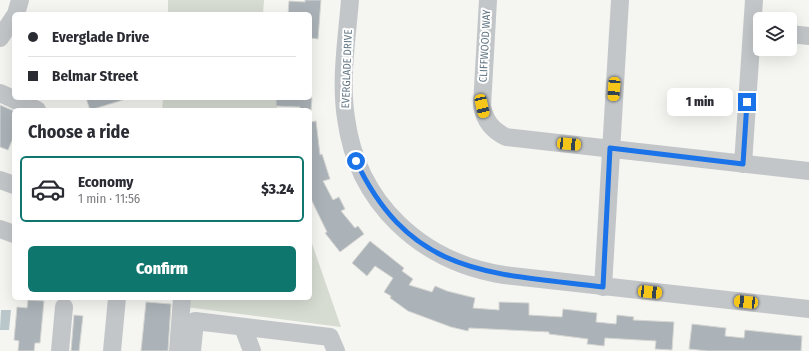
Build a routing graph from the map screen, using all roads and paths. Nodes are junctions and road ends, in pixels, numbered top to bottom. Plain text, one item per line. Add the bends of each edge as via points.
1 (350, 0) edge
2 (488, 0) edge
3 (620, 0) edge
4 (754, 0) edge
5 (755, 12) edge
6 (12, 19) edge
7 (797, 35) edge
8 (809, 36) edge
9 (0, 38) edge
10 (753, 56) edge
11 (0, 93) edge
12 (12, 99) edge
13 (15, 100) edge
14 (33, 108) edge
15 (610, 148) junction
16 (743, 164) junction
17 (809, 171) edge
18 (0, 180) edge
19 (12, 184) edge
20 (0, 229) edge
21 (12, 233) edge
22 (603, 287) junction
23 (117, 300) edge
24 (182, 300) edge
25 (64, 306) dead end
26 (809, 310) edge
27 (243, 327) junction
28 (60, 351) edge
29 (112, 351) edge
30 (178, 351) edge
31 (192, 351) edge
32 (252, 351) edge
33 (336, 351) edge

1 - 22 street, EVERGLADE DRIVE via 344,96 350,140 366,181 393,220 428,248 467,267 504,275
2 - 15 street, CLIFFWOOD WAY via 482,106 490,126 496,132 514,139
3 - 15 street
4 - 5 street
6 - 9 street
7 - 8 street
10 - 16 street
11 - 12 street
13 - 14 street
15 - 16 street, CLIFFWOOD WAY
15 - 22 street
16 - 17 street, CLIFFWOOD WAY
18 - 19 street
20 - 21 street
22 - 26 street, EVERGLADE DRIVE
23 - 29 street
24 - 30 street
25 - 28 street
27 - 31 street via 195,321
27 - 32 street
27 - 33 street via 330,337

